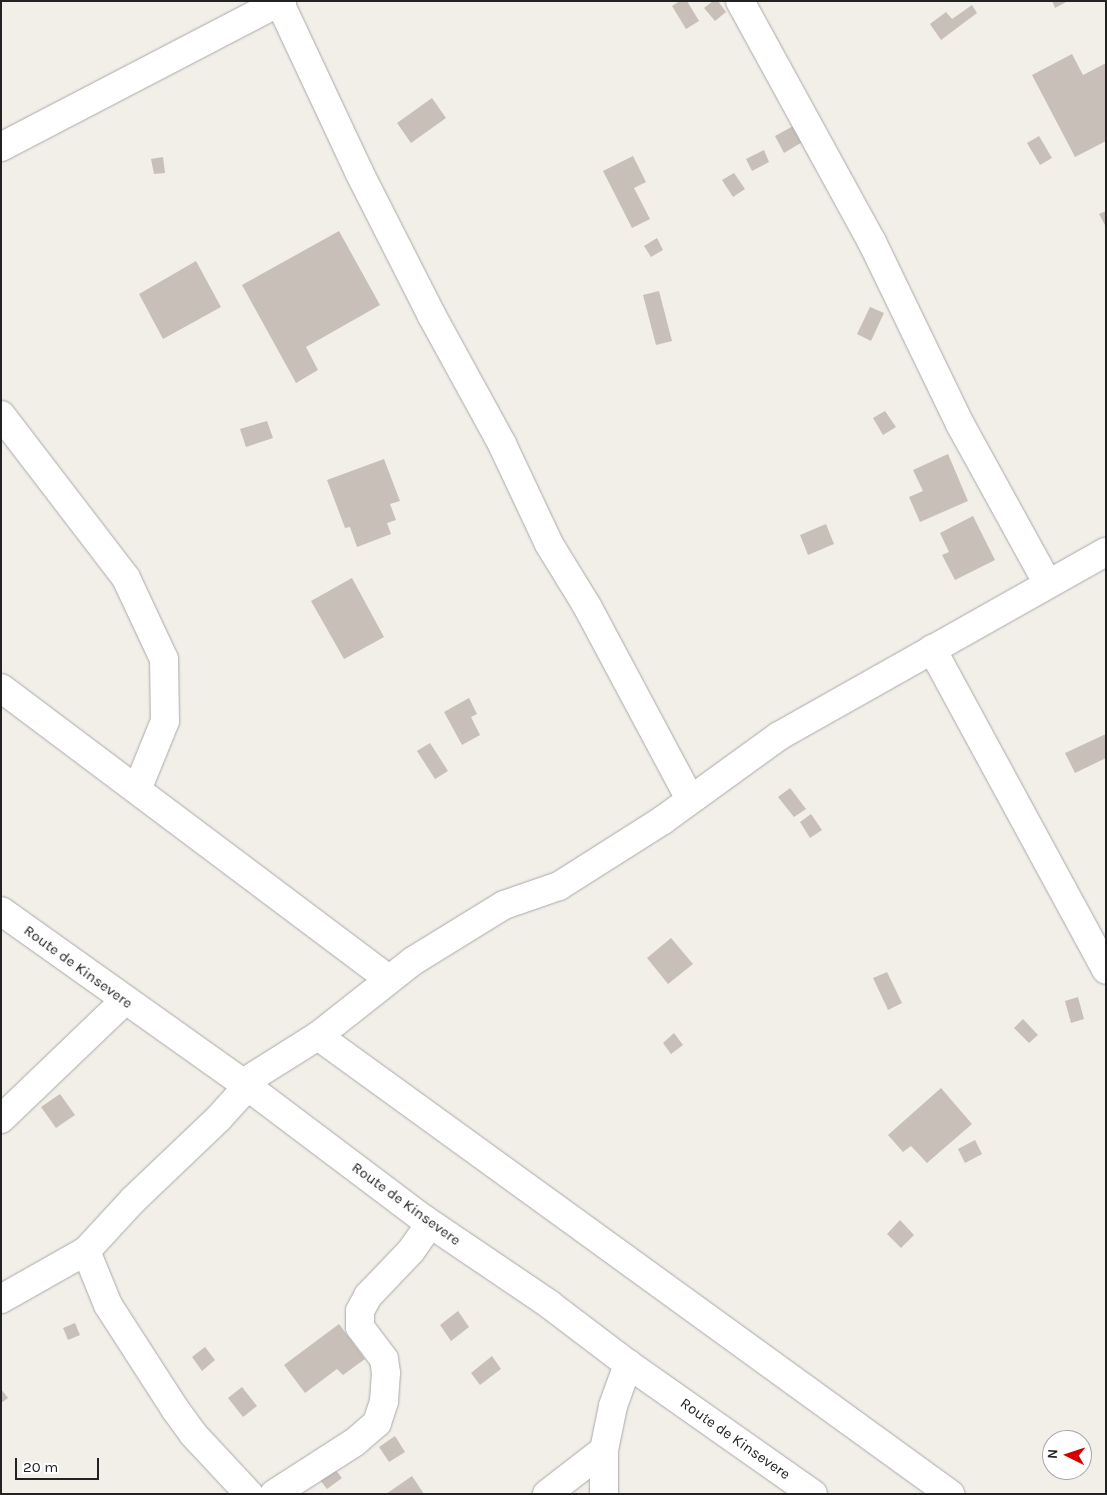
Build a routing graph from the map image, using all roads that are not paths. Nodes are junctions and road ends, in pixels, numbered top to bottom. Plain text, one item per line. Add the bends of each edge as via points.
1 (740, 1) edge
2 (280, 2) edge
3 (1, 147) edge
4 (1, 415) edge
5 (1106, 552) edge
6 (1048, 582) junction
7 (932, 649) junction
8 (1, 688) edge
9 (136, 790) junction
10 (690, 799) junction
11 (1, 911) edge
12 (1106, 970) edge
13 (388, 979) junction
14 (124, 1001) junction
15 (318, 1036) junction
16 (243, 1083) junction
17 (1, 1120) edge
18 (425, 1220) junction
19 (86, 1251) junction
20 (1, 1299) edge
21 (628, 1364) junction
22 (604, 1450) junction
23 (249, 1494) edge
24 (274, 1494) edge
25 (547, 1494) edge
26 (604, 1494) edge
27 (813, 1494) edge
28 (950, 1494) edge

1 - 6 street via 872,242 960,424
2 - 3 street
2 - 10 street via 359,172 502,444 549,544 587,606
4 - 9 street via 126,578 164,659 165,721
5 - 6 street
6 - 7 street
7 - 10 street via 778,736
7 - 12 street
8 - 9 street
9 - 13 street
10 - 13 street via 559,886 504,905
11 - 14 street, Route de Kinsevere
13 - 15 street
14 - 16 street, Route de Kinsevere
14 - 17 street
15 - 16 street
15 - 28 street
16 - 18 street, Route de Kinsevere
16 - 19 street via 239,1096 219,1118 133,1200
18 - 21 street, Route de Kinsevere via 549,1304
18 - 24 street via 427,1228 411,1251 368,1296 360,1311 360,1328 384,1359 384,1401 377,1423 355,1442
19 - 20 street
19 - 23 street via 108,1305 175,1408 193,1434
21 - 22 street via 613,1406
21 - 27 street, Route de Kinsevere
22 - 25 street
22 - 26 street

